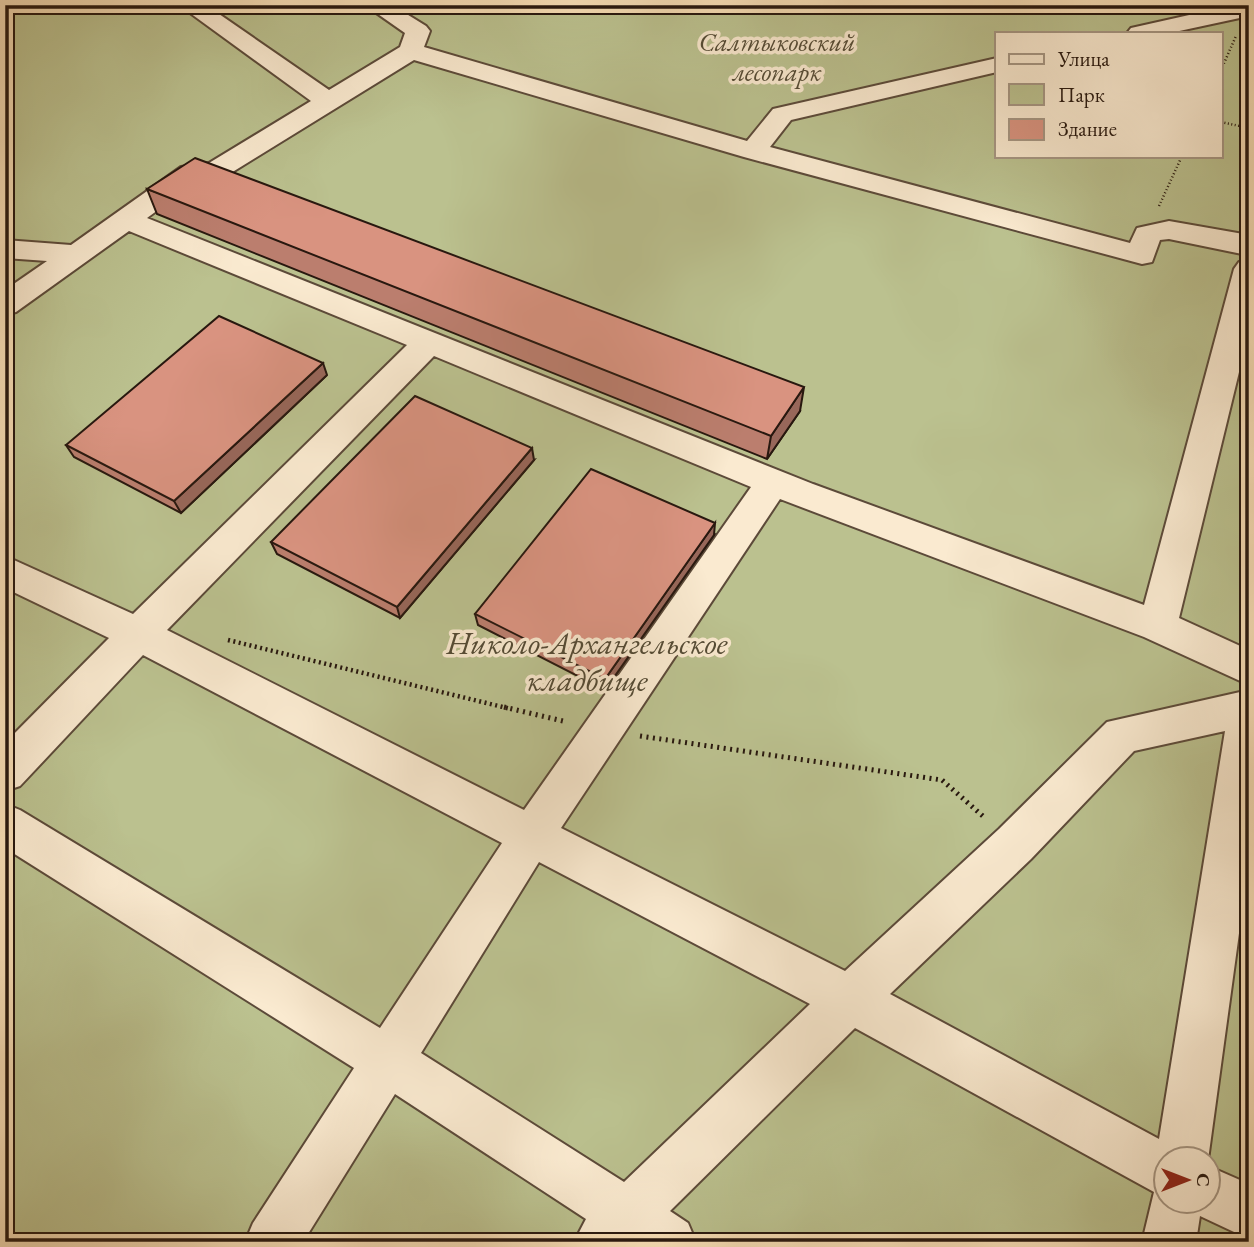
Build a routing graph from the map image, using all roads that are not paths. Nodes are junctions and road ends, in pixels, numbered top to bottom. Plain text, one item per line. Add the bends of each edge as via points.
1 (190, 5) edge
2 (376, 5) edge
3 (1249, 9) edge
4 (418, 32) junction
5 (1144, 32) edge
6 (995, 65) edge
7 (328, 101) junction
8 (753, 151) junction
9 (125, 219) junction
10 (1249, 244) edge
11 (5, 249) edge
12 (75, 254) junction
13 (1249, 269) edge
14 (5, 305) edge
15 (428, 343) junction
16 (773, 482) junction
17 (5, 571) edge
18 (1158, 626) junction
19 (138, 634) junction
20 (1249, 668) edge
21 (1249, 708) edge
22 (5, 772) edge
23 (5, 824) edge
24 (531, 836) junction
25 (850, 999) junction
26 (388, 1061) junction
27 (1184, 1146) edge
28 (1152, 1163) edge
29 (1222, 1198) edge
30 (1249, 1212) edge
31 (1174, 1216) edge
32 (614, 1229) edge
33 (272, 1242) edge
34 (669, 1242) edge
35 (1169, 1242) edge

1 - 7 lane
2 - 4 lane
3 - 5 lane
4 - 7 lane
4 - 8 lane
6 - 8 lane via 782,114
7 - 9 lane via 216,170 191,173
8 - 10 lane via 1142,255 1147,234 1169,230
9 - 12 lane
9 - 15 lane
11 - 12 lane
12 - 14 lane
13 - 18 lane
15 - 16 lane
15 - 19 lane
16 - 18 lane
16 - 24 lane
17 - 19 lane
18 - 20 lane
19 - 22 lane
19 - 24 lane
21 - 25 lane via 1122,735 1015,844
21 - 27 lane
23 - 26 lane
24 - 25 lane
24 - 26 lane
25 - 28 lane
25 - 32 lane
26 - 32 lane
26 - 33 lane
29 - 30 lane
31 - 35 lane
32 - 34 lane

